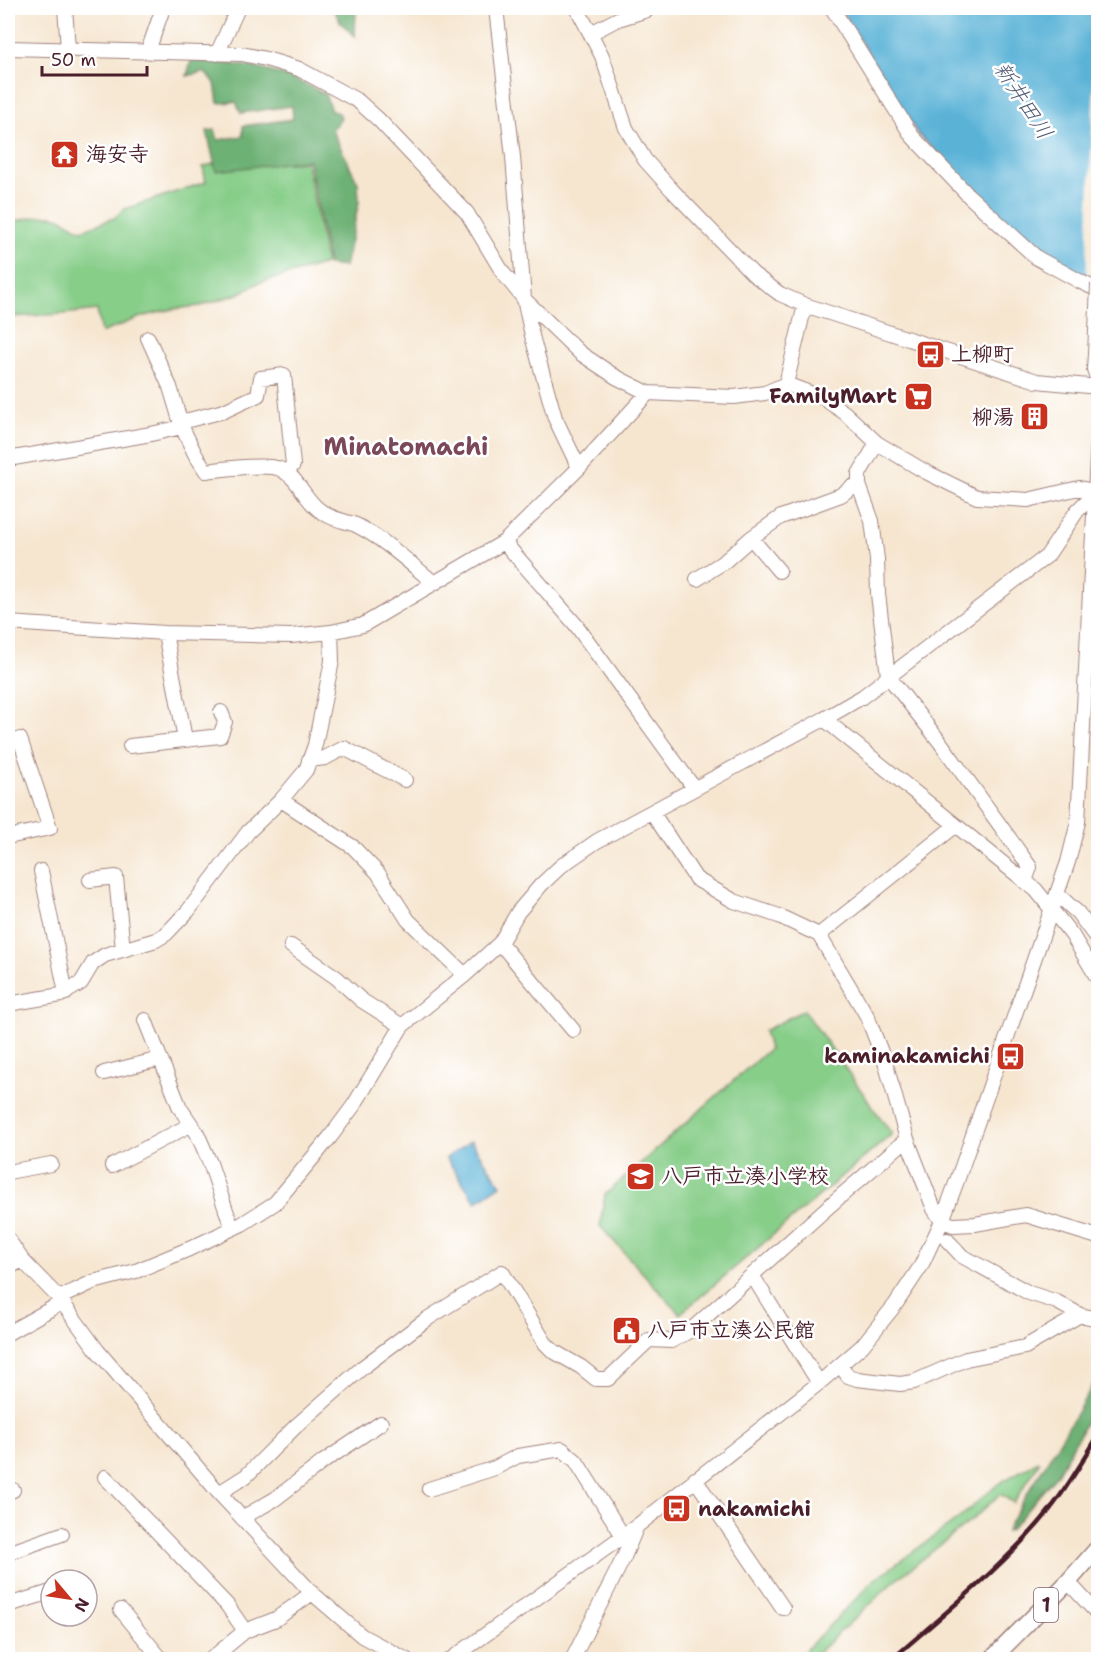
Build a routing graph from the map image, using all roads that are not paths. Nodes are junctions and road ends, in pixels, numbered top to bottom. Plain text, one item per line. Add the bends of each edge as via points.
1 (65, 8) edge
2 (163, 8) edge
3 (238, 8) edge
4 (496, 8) edge
5 (577, 8) edge
6 (831, 8) edge
7 (647, 10) dead end
8 (591, 33) junction
9 (8, 48) edge
10 (68, 49) junction
11 (148, 51) junction
12 (217, 54) junction
13 (1098, 284) edge
14 (1098, 290) edge
15 (524, 298) junction
16 (805, 305) junction
17 (148, 338) dead end
18 (1098, 381) edge
19 (786, 384) junction
20 (1098, 387) edge
21 (648, 393) junction
22 (182, 424) junction
23 (1098, 438) edge
24 (877, 443) junction
25 (8, 459) edge
26 (579, 468) junction
27 (286, 472) junction
28 (859, 485) junction
29 (1097, 492) edge
30 (751, 538) junction
31 (504, 542) junction
32 (779, 571) dead end
33 (697, 579) dead end
34 (434, 583) junction
35 (8, 622) edge
36 (331, 632) junction
37 (165, 633) junction
38 (888, 676) junction
39 (221, 712) dead end
40 (824, 719) junction
41 (20, 739) dead end
42 (185, 739) junction
43 (130, 746) dead end
44 (309, 760) junction
45 (405, 780) dead end
46 (694, 788) junction
47 (282, 800) junction
48 (652, 813) junction
49 (955, 826) junction
50 (8, 837) edge
51 (41, 871) dead end
52 (90, 880) dead end
53 (1025, 882) junction
54 (1057, 894) junction
55 (1052, 908) junction
56 (819, 935) junction
57 (1098, 940) edge
58 (500, 943) junction
59 (291, 946) dead end
60 (123, 950) junction
61 (465, 975) junction
62 (1098, 979) edge
63 (66, 993) junction
64 (8, 1004) edge
65 (145, 1020) dead end
66 (402, 1026) junction
67 (573, 1030) dead end
68 (160, 1059) junction
69 (104, 1073) dead end
70 (190, 1125) junction
71 (908, 1139) junction
72 (51, 1164) dead end
73 (112, 1166) dead end
74 (8, 1172) edge
75 (942, 1221) junction
76 (232, 1228) junction
77 (1098, 1237) edge
78 (8, 1239) edge
79 (948, 1239) dead end
80 (22, 1260) junction
81 (8, 1268) edge
82 (752, 1275) junction
83 (61, 1300) junction
84 (1080, 1316) junction
85 (1098, 1319) edge
86 (8, 1333) edge
87 (840, 1365) junction
88 (819, 1383) junction
89 (381, 1423) dead end
90 (105, 1477) dead end
91 (695, 1479) junction
92 (429, 1489) dead end
93 (219, 1493) junction
94 (242, 1518) junction
95 (637, 1526) junction
96 (62, 1534) dead end
97 (623, 1536) junction
98 (1098, 1548) edge
99 (8, 1553) edge
100 (1068, 1582) junction
101 (312, 1593) junction
102 (39, 1596) edge
103 (8, 1605) edge
104 (783, 1608) dead end
105 (121, 1610) dead end
106 (1098, 1614) edge
107 (245, 1631) junction
108 (162, 1659) edge
109 (210, 1659) edge
110 (407, 1659) edge
111 (450, 1659) edge
112 (572, 1659) edge
113 (991, 1659) edge

1 - 10 street
2 - 11 street
3 - 12 street
4 - 15 street
5 - 8 street
6 - 14 street via 912,136 969,196 1037,258
7 - 8 street
8 - 16 street via 626,128 645,160 753,274 780,294
9 - 10 street
10 - 11 street
11 - 12 street
12 - 15 street via 242,54 299,69 358,101 461,206 503,273
13 - 18 street, bridge via 1094,369
15 - 21 street via 580,353
15 - 26 street via 555,418
16 - 19 street
16 - 20 street via 1037,381
17 - 22 street
19 - 21 street via 765,393 734,397
19 - 24 street via 823,398
21 - 26 street
22 - 25 street via 151,434
22 - 27 street via 206,471 278,468
22 - 27 street via 258,395 261,378 284,375 293,465
23 - 29 street
24 - 28 street via 859,474
24 - 29 street via 977,497 1028,500 1079,488
26 - 31 street
27 - 34 street via 319,511 355,525
28 - 30 street via 782,517
28 - 38 street via 873,531
29 - 38 street via 1077,511 1047,556
29 - 54 street via 1078,822
30 - 32 street
30 - 33 street
31 - 34 street
31 - 46 street via 576,626
34 - 36 street via 363,625
35 - 37 street
36 - 37 street via 291,636
36 - 44 street via 332,662
37 - 42 street
38 - 40 street
38 - 53 street via 1030,867
39 - 42 street via 225,722 220,736
40 - 46 street
40 - 49 street
41 - 50 street via 50,828
42 - 43 street
44 - 45 street via 325,758 344,748
44 - 47 street via 306,770
46 - 48 street
47 - 60 street via 248,832 166,934
47 - 61 street via 353,847 378,873 408,920
48 - 56 street via 696,879 734,901
48 - 58 street via 597,841 561,866 518,912
49 - 53 street
49 - 56 street
51 - 63 street
52 - 60 street via 116,877
53 - 55 street
54 - 55 street
54 - 57 street via 1078,913
55 - 62 street
55 - 75 street
56 - 71 street via 867,1016
58 - 61 street
58 - 67 street
59 - 66 street
60 - 63 street via 93,963 81,983
61 - 66 street
63 - 64 street
65 - 68 street
66 - 76 street via 354,1105 280,1198
68 - 69 street
68 - 70 street
70 - 73 street
70 - 76 street via 210,1163
71 - 75 street
71 - 82 street
72 - 74 street
75 - 77 street via 975,1224 1026,1215
75 - 87 street via 921,1266 895,1305 862,1346
76 - 83 street via 136,1270 93,1282
78 - 80 street
79 - 84 street via 962,1256
80 - 81 street
80 - 83 street
82 - 88 street
82 - 93 street via 691,1330 671,1341 649,1340 608,1379 596,1379 553,1352 502,1272 427,1319 363,1366 246,1476
83 - 86 street
83 - 93 street via 97,1350
84 - 85 street
84 - 87 street via 1025,1347 972,1357 914,1382 857,1379 848,1376
87 - 88 street
88 - 91 street
89 - 94 street via 275,1500
90 - 107 street via 227,1605
91 - 95 street
91 - 104 street
92 - 97 street via 495,1468 518,1456 562,1449 576,1461
93 - 94 street
94 - 101 street
95 - 97 street
95 - 112 street
96 - 99 street
97 - 111 street
98 - 100 main road, 1
100 - 106 street
100 - 113 main road, 1
101 - 107 street via 276,1619
101 - 110 street via 362,1636
102 - 103 street
105 - 108 street
107 - 109 street

